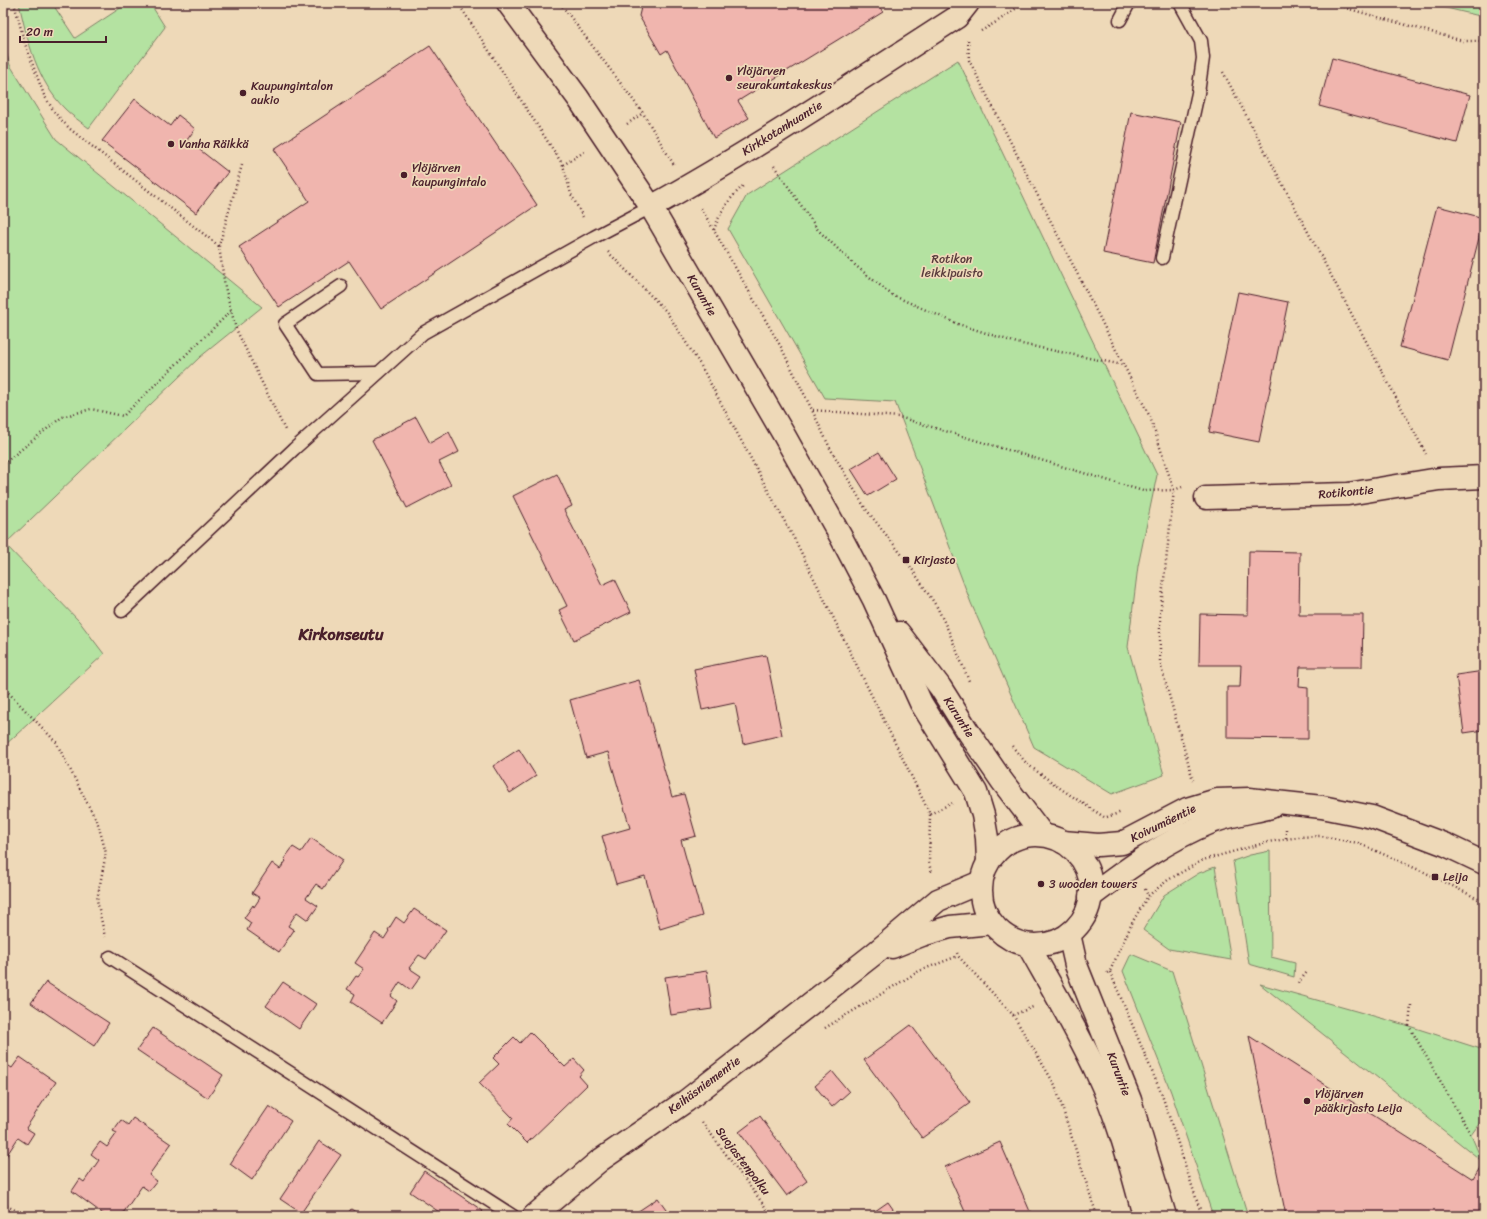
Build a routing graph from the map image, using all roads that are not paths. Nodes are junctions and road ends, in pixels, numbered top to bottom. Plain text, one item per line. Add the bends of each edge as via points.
1 (508, 3) edge
2 (1128, 3) edge
3 (1180, 3) edge
4 (962, 10) edge
5 (1120, 20) dead end
6 (651, 207) junction
7 (1162, 258) dead end
8 (341, 286) dead end
9 (378, 373) junction
10 (1484, 477) edge
11 (1206, 498) dead end
12 (874, 600) junction
13 (122, 611) dead end
14 (1286, 803) junction
15 (1043, 835) junction
16 (1063, 842) junction
17 (988, 862) junction
18 (1484, 863) edge
19 (981, 882) junction
20 (1090, 897) junction
21 (992, 923) junction
22 (1069, 934) junction
23 (1028, 945) junction
24 (874, 954) junction
25 (110, 957) road end
26 (513, 1216) edge
27 (534, 1216) edge
28 (1144, 1216) edge
29 (1165, 1216) edge

1 - 6 main road, Kuruntie via 578,98
2 - 5 lane
3 - 7 lane via 1201,41 1203,58 1198,93
4 - 6 main road, Kirkkotanhuantie via 824,103
6 - 9 lane via 423,333
6 - 12 main road, Kuruntie via 784,435
8 - 9 lane via 285,324 318,374
9 - 13 lane
10 - 11 main road, Rotikontie via 1439,479 1348,494
12 - 15 main road, Kuruntie via 940,687 969,734
12 - 17 main road, Kuruntie via 921,703 976,792 987,838
14 - 16 main road, Koivumäentie via 1248,799 1218,800 1187,809 1122,843 1098,845
14 - 18 main road, Koivumäentie via 1372,817 1446,845
14 - 20 main road, Koivumäentie via 1212,822 1170,842 1137,862
15 - 16 main road
15 - 17 main road via 1027,835 1012,840 998,850
16 - 20 main road via 1076,852 1086,866 1090,881
17 - 19 main road
19 - 21 main road via 984,910
19 - 24 main road, Keihäsniementie via 938,900
20 - 22 main road via 1087,911
21 - 23 main road via 1002,934
21 - 24 main road, Keihäsniementie via 950,927
22 - 23 main road via 1057,941
22 - 29 main road, Kuruntie via 1076,965 1130,1100
23 - 28 main road, Kuruntie via 1096,1071 1112,1108
24 - 27 main road, Keihäsniementie via 686,1101 599,1161
25 - 26 lane

